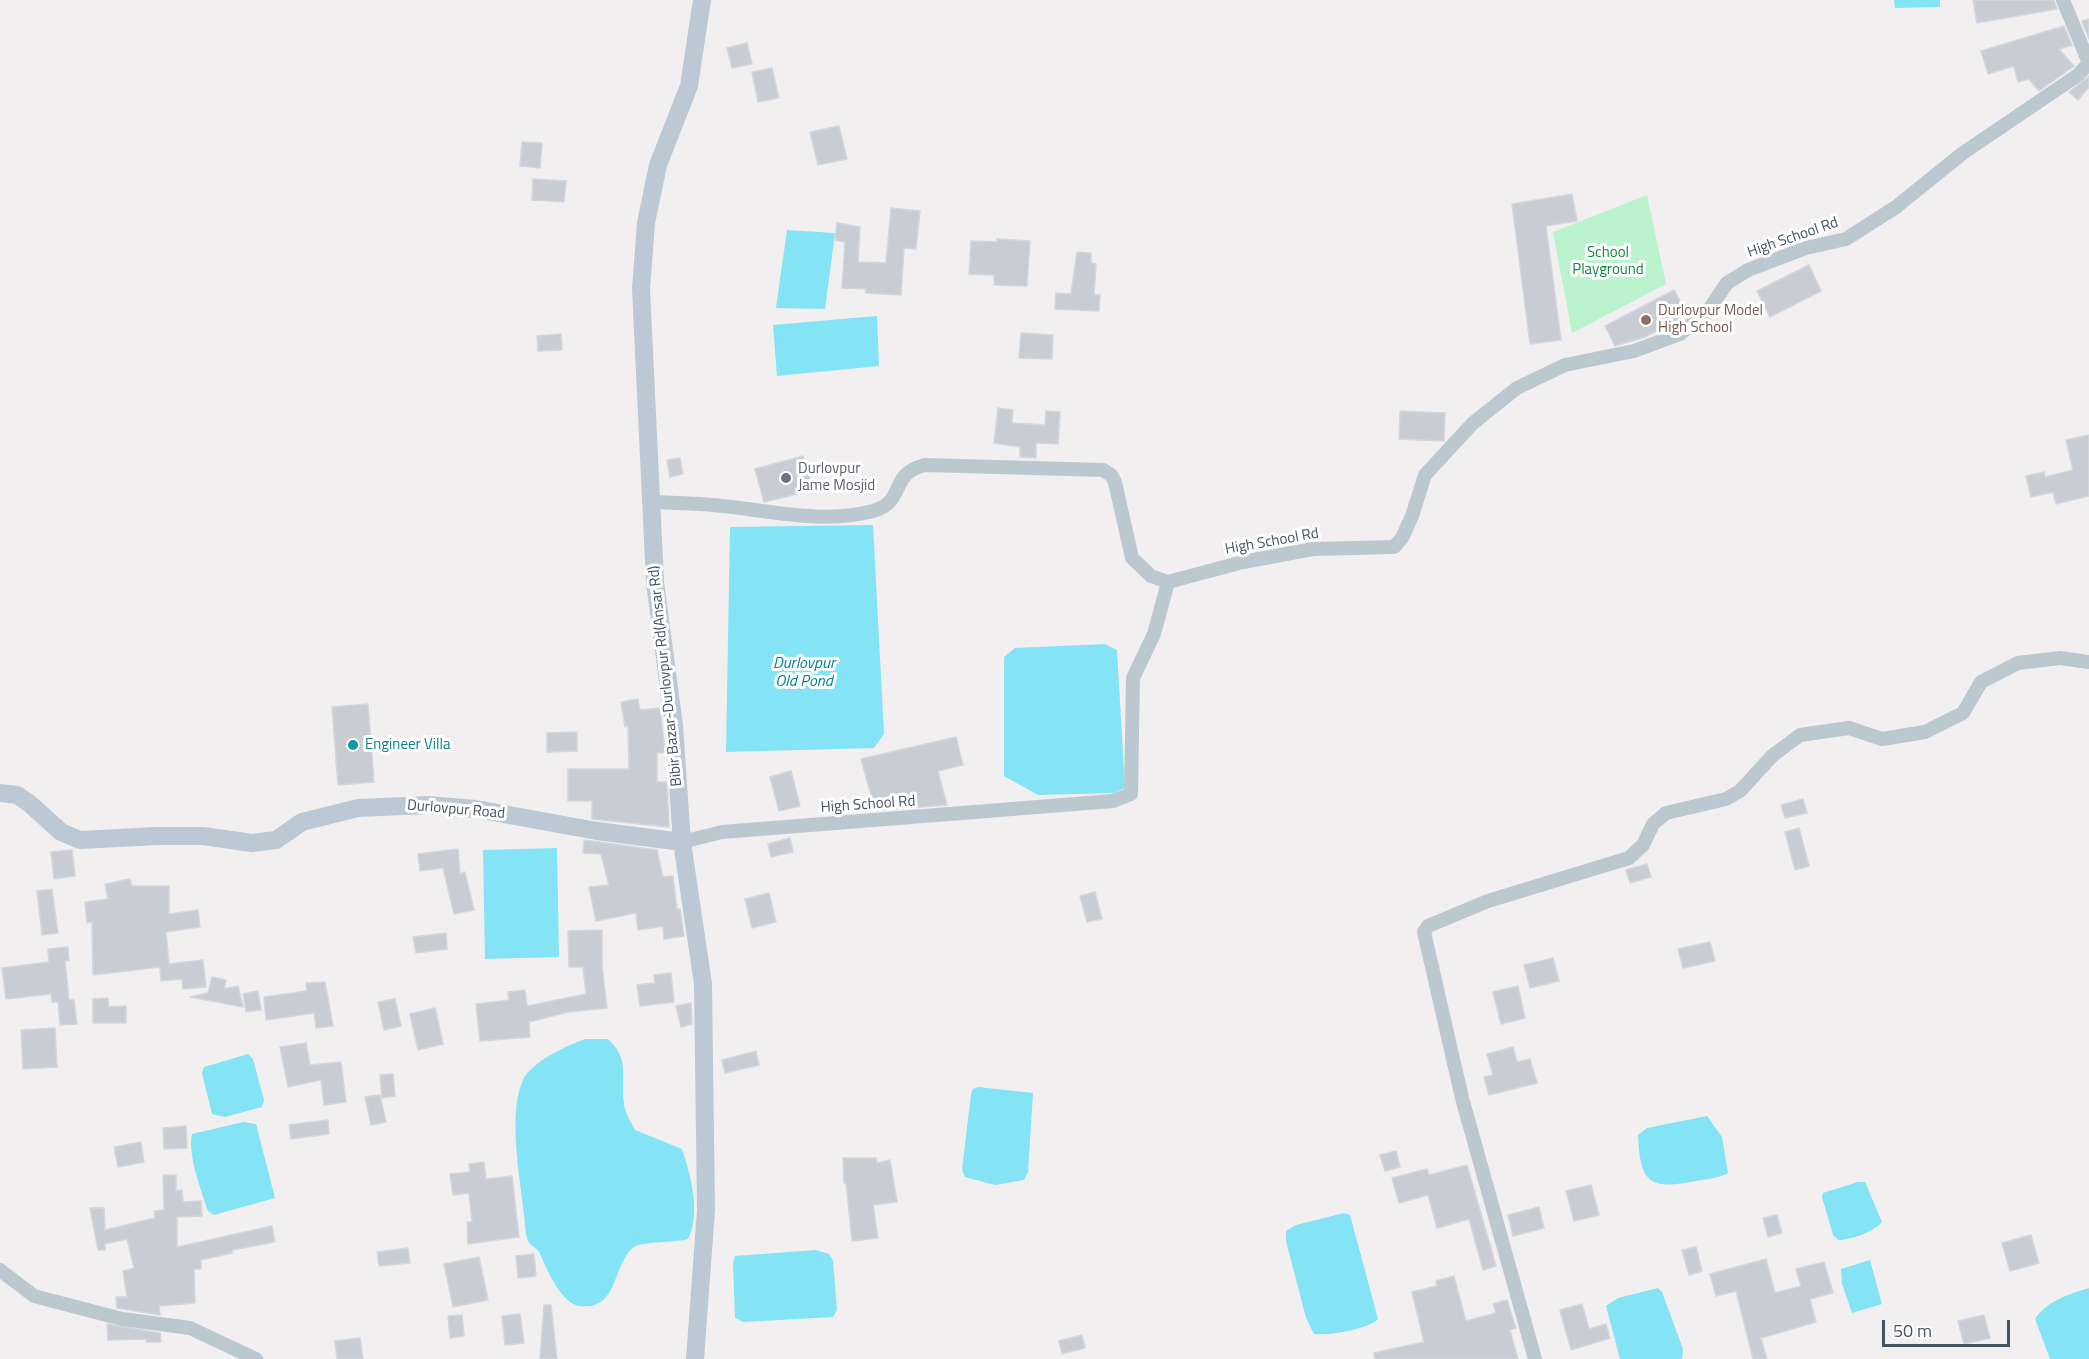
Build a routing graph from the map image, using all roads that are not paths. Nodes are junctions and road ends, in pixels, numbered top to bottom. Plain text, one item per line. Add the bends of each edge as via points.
1 (702, 0) edge
2 (2063, 0) edge
3 (2089, 63) edge
4 (652, 502) junction
5 (1167, 582) junction
6 (2089, 662) edge
7 (0, 794) edge
8 (682, 842) junction
9 (0, 1270) edge
10 (255, 1359) edge
11 (695, 1359) edge
12 (1535, 1359) edge

1 - 4 street, Bibir Bazar-Durlovpur Rd(Ansar Rd) via 689,86 658,165 646,223 640,289
2 - 3 street, High School Rd
3 - 5 street, High School Rd via 2078,75 1963,153 1896,207 1846,239 1797,251 1748,270 1727,283 1708,311 1680,334 1634,351 1565,365 1517,388 1473,423 1425,475 1412,516 1394,547 1313,549
4 - 5 street via 846,515 875,510 888,503 898,491 903,475 925,465 1104,470 1114,482 1132,558 1152,576
4 - 8 street, Bibir Bazar-Durlovpur Rd(Ansar Rd) via 655,582 674,726
5 - 8 street, High School Rd via 1154,634 1133,678 1134,788 1122,799 722,832
6 - 12 street via 2060,658 2018,663 1981,681 1963,713 1925,732 1882,739 1849,728 1800,735 1726,800 1666,813 1653,824 1643,844 1629,858 1488,901 1428,926 1424,932 1428,957 1459,1087
7 - 8 street, Durlovpur Road via 17,795 61,832 80,840 203,836 252,843 276,840 302,822 358,808 428,805
8 - 11 street, Bibir Bazar-Durlovpur Rd(Ansar Rd) via 703,984 706,1210
9 - 10 street via 34,1296 122,1318 190,1328

